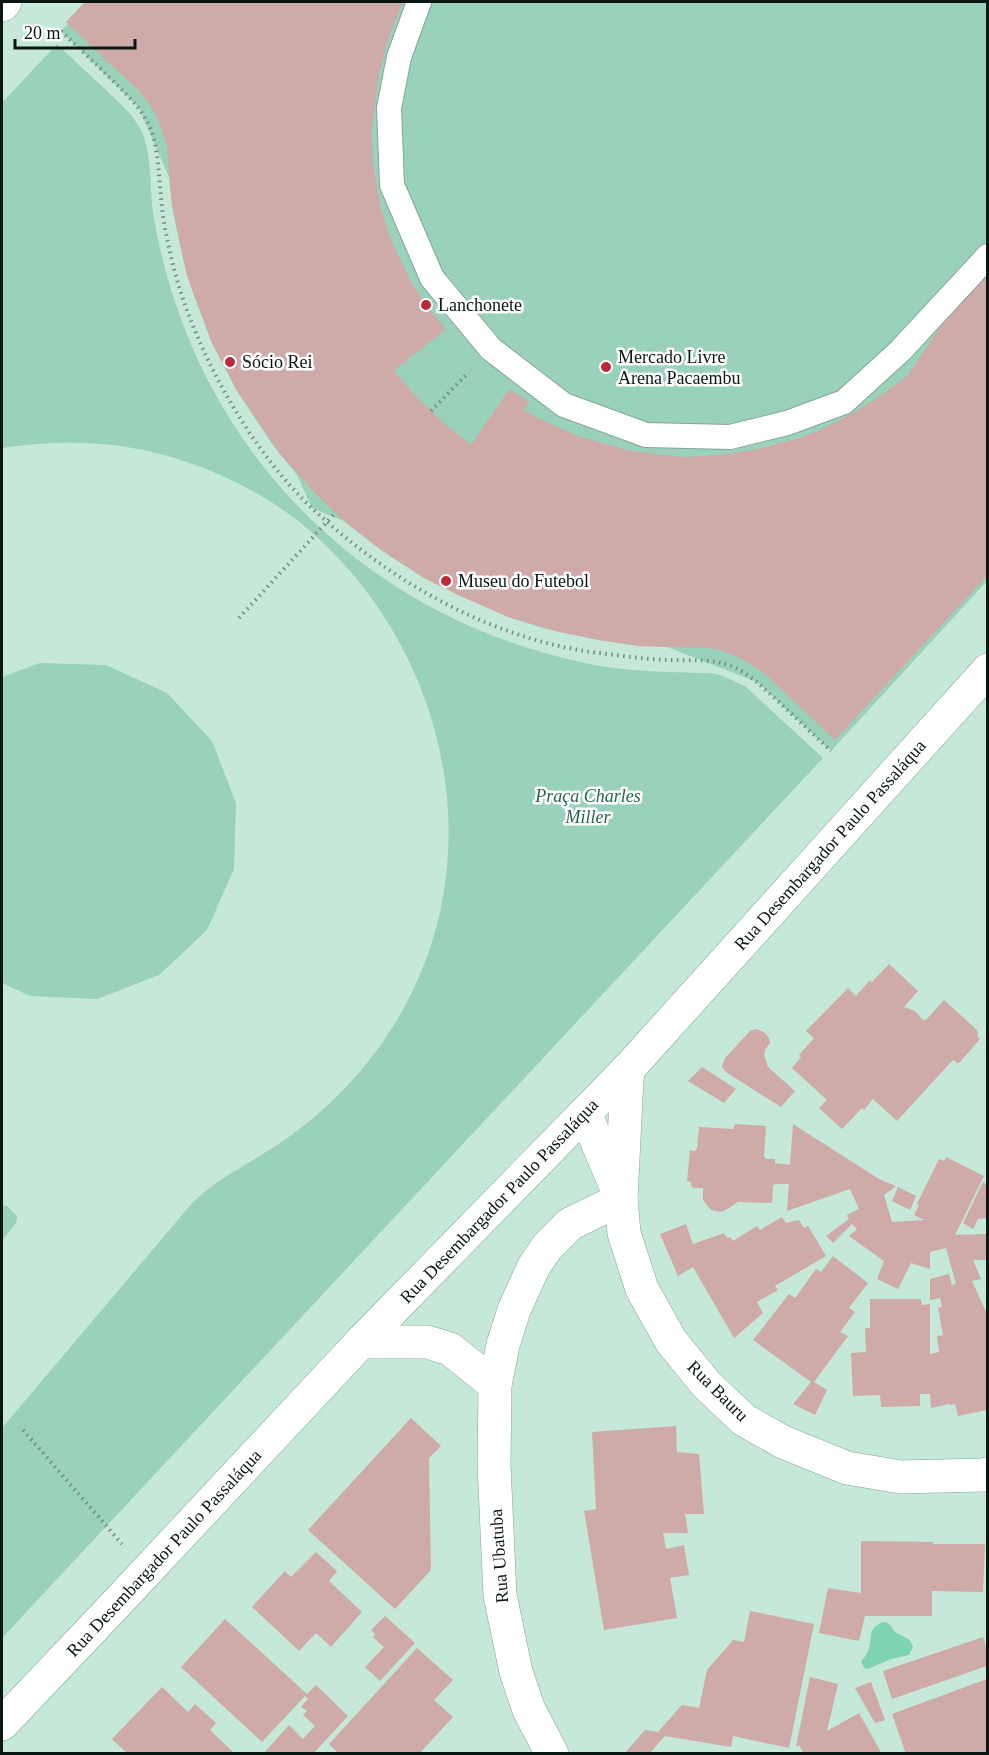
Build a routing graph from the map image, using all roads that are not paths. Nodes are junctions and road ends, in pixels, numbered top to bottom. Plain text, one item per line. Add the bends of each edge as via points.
1 (5, 2) edge
2 (419, 2) edge
3 (2, 5) edge
4 (987, 256) edge
5 (987, 670) edge
6 (629, 1068) junction
7 (585, 1113) junction
8 (621, 1199) junction
9 (361, 1342) junction
10 (495, 1385) junction
11 (987, 1474) edge
12 (2, 1724) edge
13 (552, 1754) edge

1 - 3 street
2 - 4 lane via 399,57 389,108 392,185 432,278 492,349 564,405 646,435 730,437 787,423 844,402 900,351
5 - 6 street, Rua Desembargador Paulo Passaláqua
6 - 7 street, Rua Desembargador Paulo Passaláqua
6 - 8 street, Rua Bauru
7 - 8 street, Rua Bauru
7 - 9 street, Rua Desembargador Paulo Passaláqua
8 - 10 street, Rua Ubatuba via 570,1224 534,1266 514,1310
8 - 11 street, Rua Bauru via 624,1233 646,1298 671,1341 706,1384 744,1420 783,1442 847,1467 901,1477
9 - 10 street via 427,1342 450,1350
9 - 12 street, Rua Desembargador Paulo Passaláqua
10 - 13 street, Rua Ubatuba via 500,1595 516,1672 529,1710

